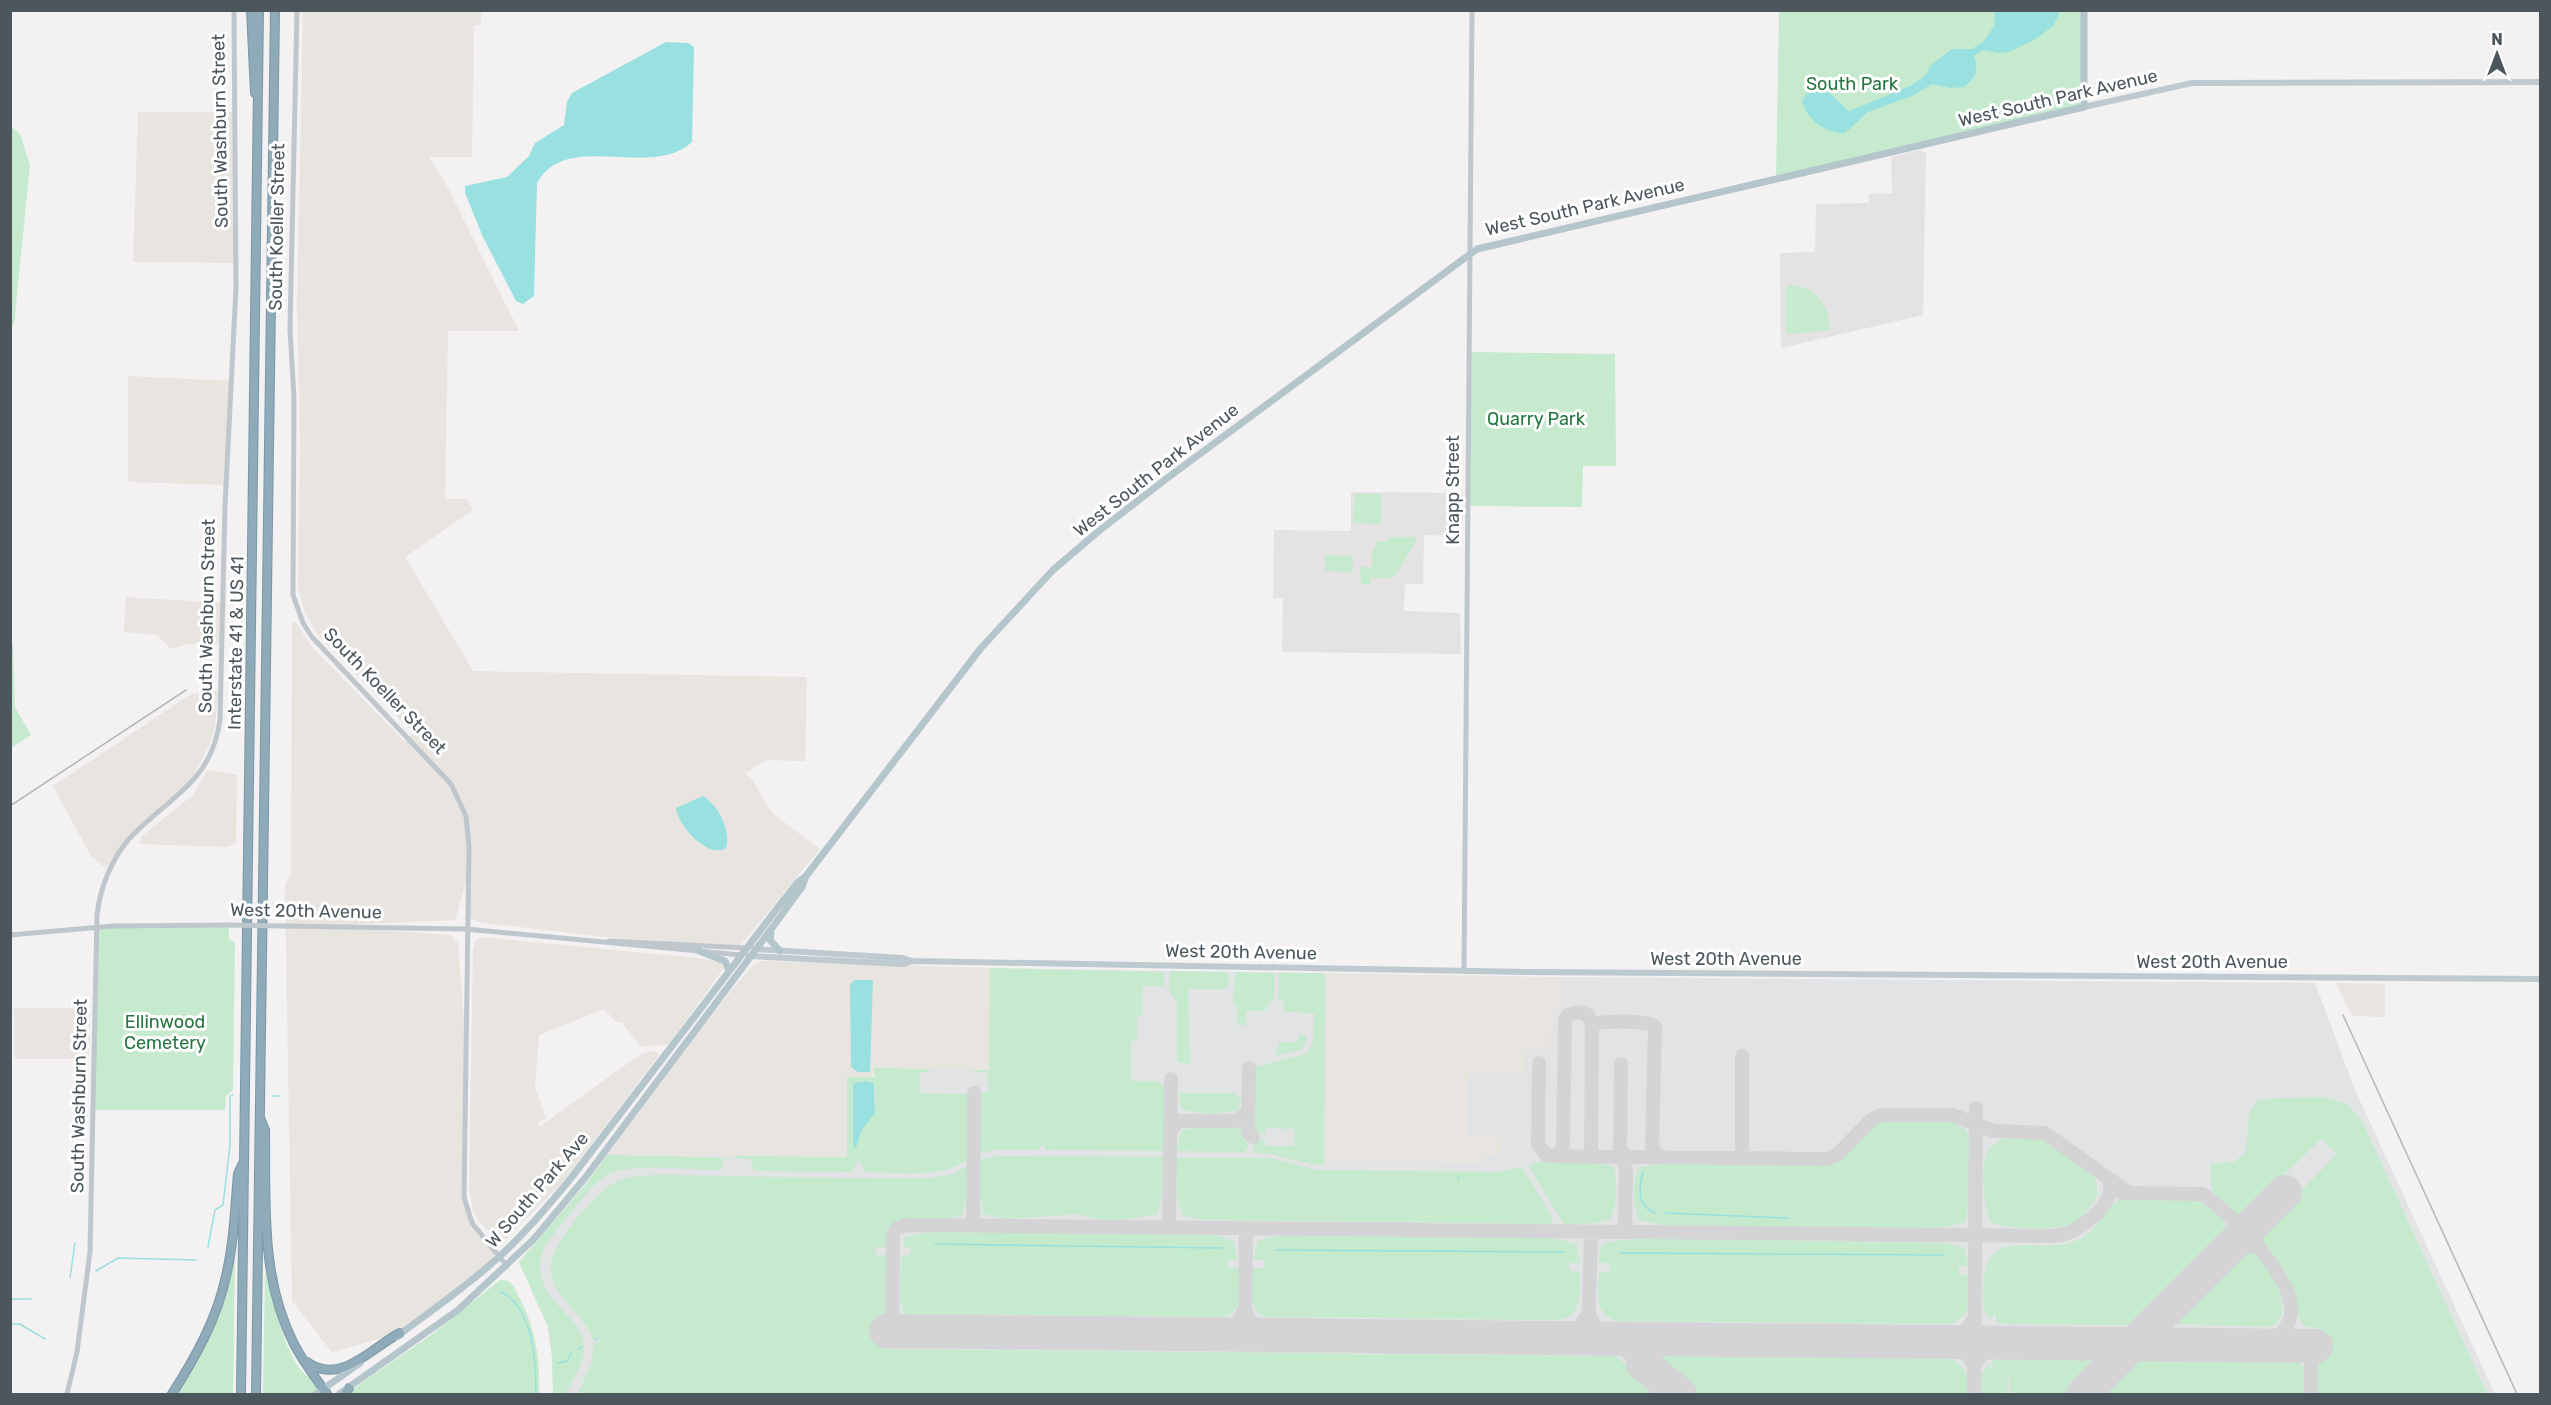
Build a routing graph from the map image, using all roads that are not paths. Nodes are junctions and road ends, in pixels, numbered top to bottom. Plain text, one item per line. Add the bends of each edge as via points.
1 (234, 10) edge
2 (251, 10) edge
3 (260, 10) edge
4 (297, 10) edge
5 (1472, 10) edge
6 (2084, 10) edge
7 (276, 13) edge
8 (2541, 82) edge
9 (2084, 107) junction
10 (258, 110) junction
11 (1470, 252) junction
12 (806, 876) junction
13 (97, 927) junction
14 (772, 928) junction
15 (466, 929) junction
16 (10, 934) edge
17 (602, 941) junction
18 (746, 948) junction
19 (756, 949) junction
20 (699, 951) junction
21 (780, 951) junction
22 (741, 955) junction
23 (751, 956) junction
24 (912, 961) junction
25 (729, 971) junction
26 (1464, 971) junction
27 (2541, 979) edge
28 (688, 1025) joint
29 (695, 1030) joint
30 (260, 1117) junction
31 (244, 1161) junction
32 (499, 1257) junction
33 (507, 1267) junction
34 (400, 1333) junction
35 (303, 1360) junction
36 (347, 1391) edge
37 (325, 1392) edge
38 (67, 1395) edge
39 (172, 1395) edge
40 (240, 1395) edge
41 (256, 1395) edge
42 (316, 1395) edge
43 (339, 1395) edge

1 - 13 street, South Washburn Street via 236,288 218,730 207,759 187,789 120,852 100,891
2 - 10 highway via 253,82
3 - 10 highway
4 - 15 street, South Koeller Street via 290,323 294,398 293,595 312,637 456,791 469,834
5 - 11 street, Knapp Street
6 - 9 main road
7 - 30 highway
8 - 9 main road, West South Park Avenue via 2192,83
9 - 11 main road, West South Park Avenue via 1510,239
10 - 31 highway, Interstate 41 & US 41
11 - 12 main road, West South Park Avenue via 1166,479 1053,570 981,648
11 - 26 street, Knapp Street
12 - 14 main road, West South Park Avenue
12 - 18 main road, West South Park Avenue
13 - 15 street, West 20th Avenue, bridge
13 - 16 street, West 20th Avenue
13 - 38 street, South Washburn Street via 90,1252 77,1352
14 - 19 main road, West South Park Avenue
14 - 21 main road via 770,940
15 - 17 street, West 20th Avenue
15 - 32 street, South Koeller Street via 464,1197 472,1223
17 - 18 street, West 20th Avenue via 624,939
17 - 20 street, West 20th Avenue
18 - 19 main road, West 20th Avenue
18 - 22 main road, West South Park Avenue
19 - 21 main road, West 20th Avenue
19 - 23 main road, West South Park Avenue
20 - 22 street, West 20th Avenue
20 - 25 main road via 725,961
21 - 24 main road, West 20th Avenue
22 - 23 main road, West 20th Avenue
22 - 25 main road, West South Park Avenue
23 - 24 main road, West 20th Avenue via 904,964
23 - 29 main road, West South Park Avenue
24 - 26 main road, West 20th Avenue
25 - 28 main road, West South Park Avenue
26 - 27 main road, West 20th Avenue
28 - 32 main road, W South Park Ave via 568,1182
29 - 33 main road, W South Park Ave via 560,1210
30 - 35 highway via 265,1130 270,1273 282,1317
30 - 41 highway
31 - 39 highway via 238,1174 231,1250 220,1298 207,1332
31 - 40 highway
32 - 33 street, South Koeller Street
32 - 34 main road, W South Park Ave via 421,1321
33 - 36 main road, W South Park Ave via 437,1327
34 - 35 highway via 343,1369 317,1369
34 - 37 main road, W South Park Ave
35 - 37 highway
36 - 43 main road, W South Park Ave
37 - 42 main road, W South Park Ave

